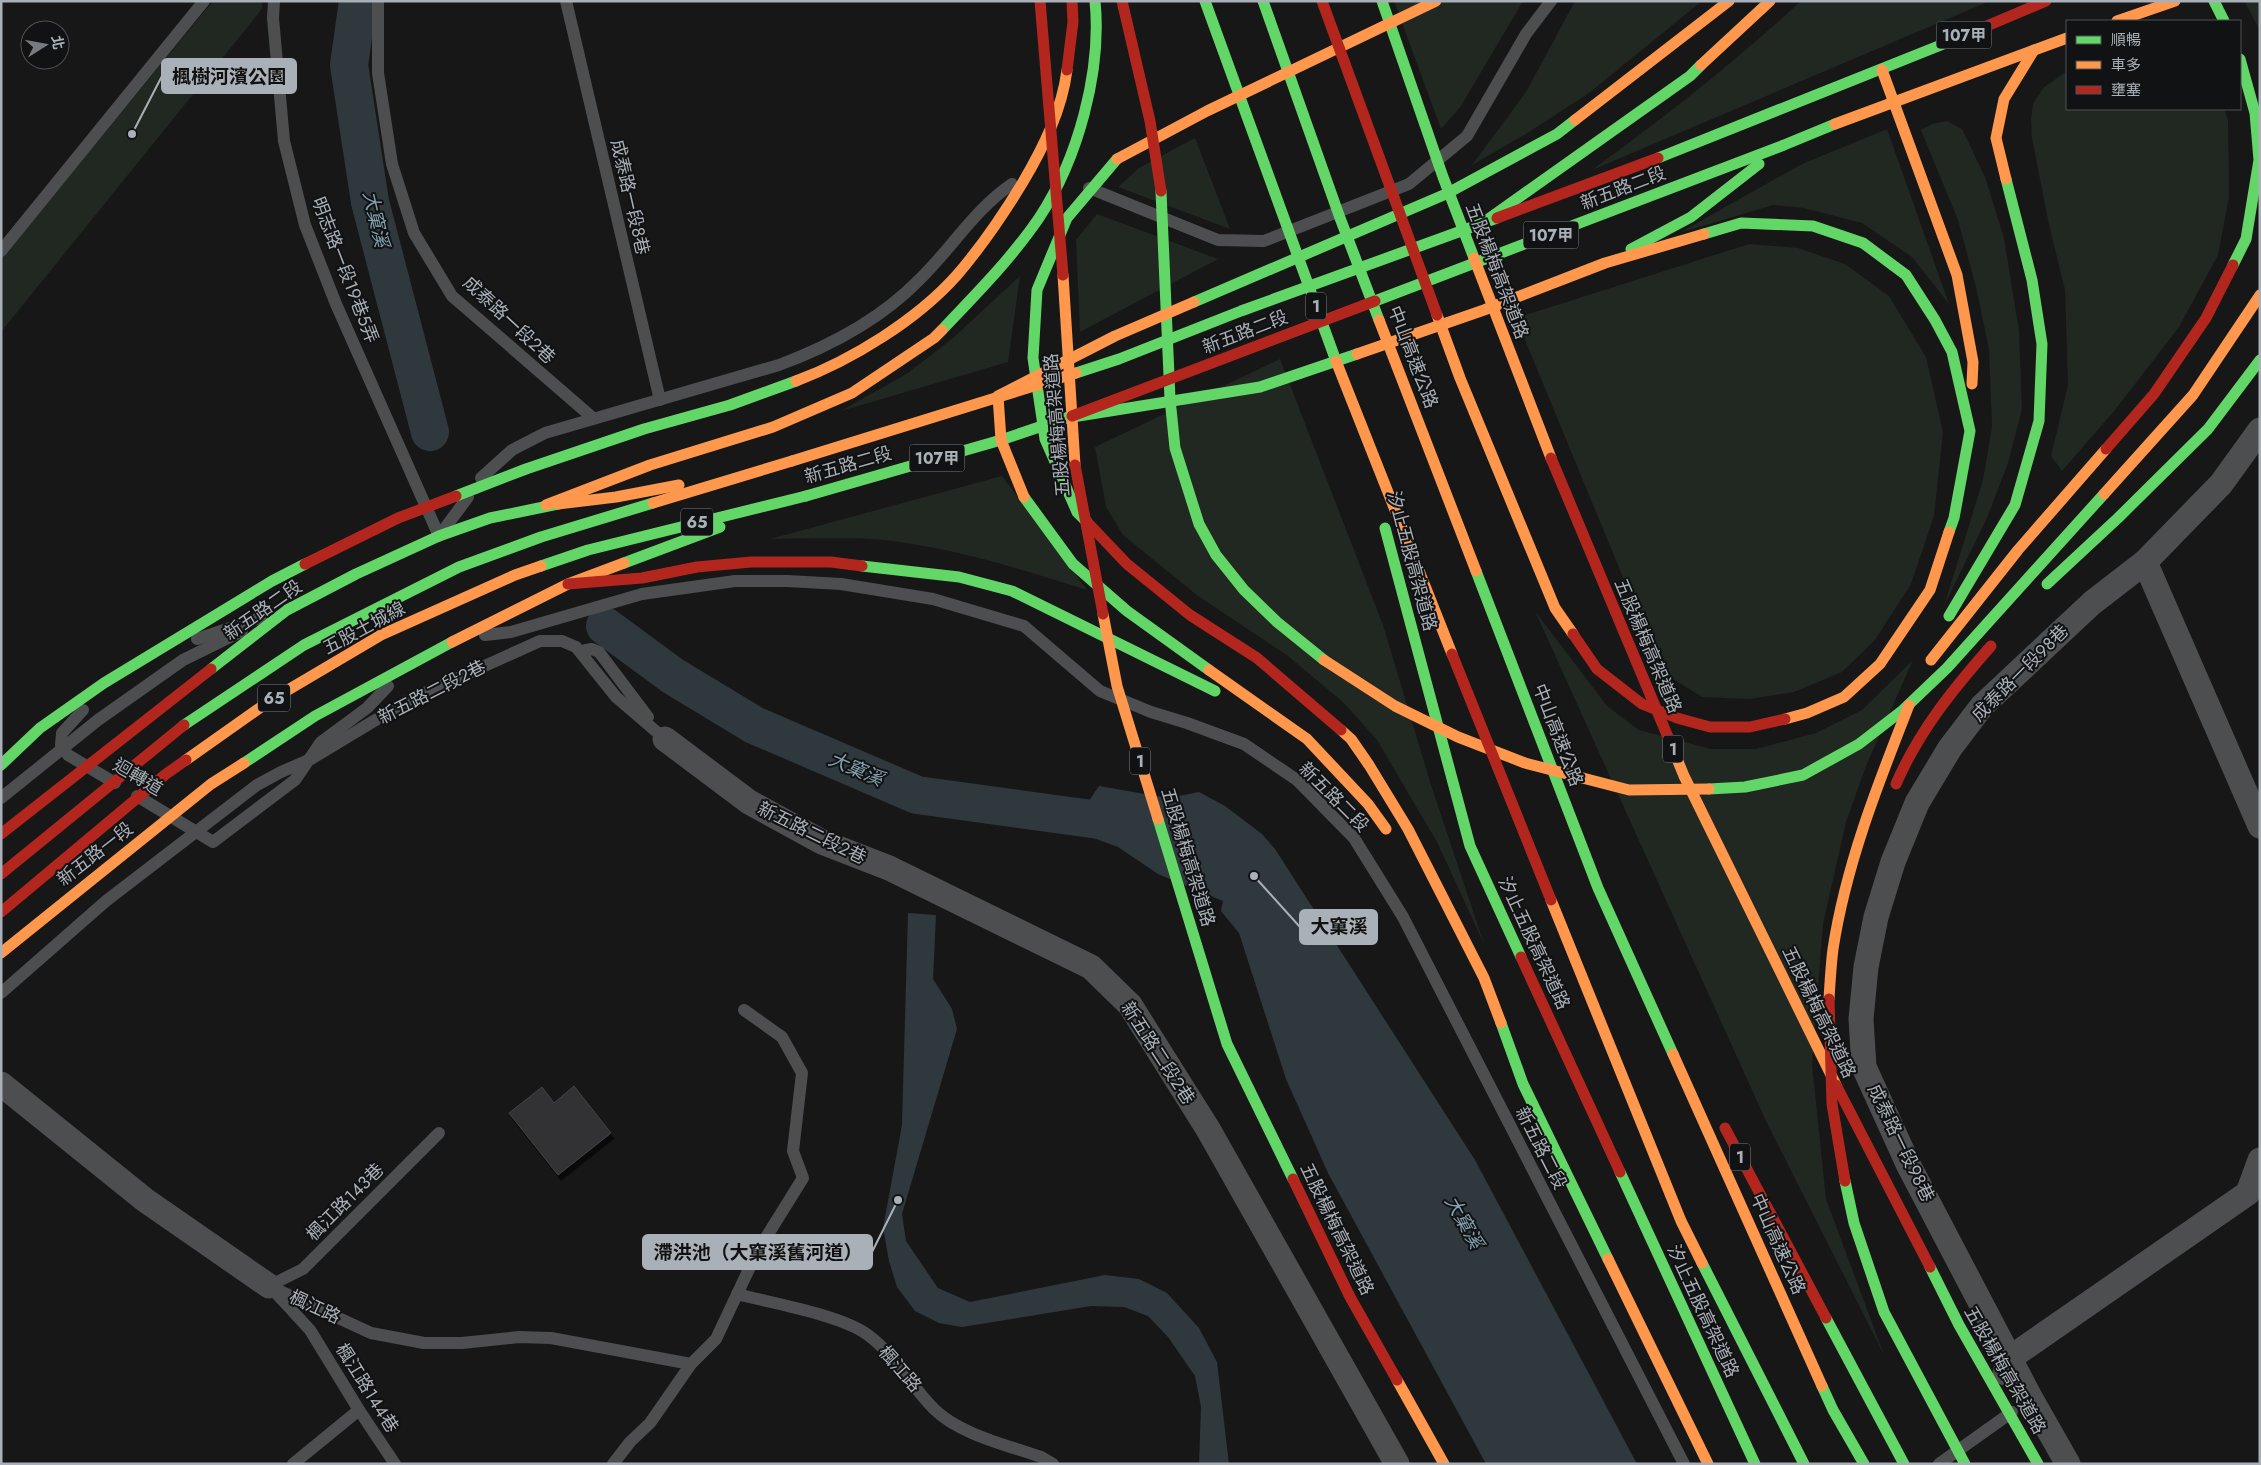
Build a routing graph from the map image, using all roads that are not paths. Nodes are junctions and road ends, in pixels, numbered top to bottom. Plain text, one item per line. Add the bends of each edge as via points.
1 (204, 1) edge
2 (274, 1) edge
3 (378, 1) edge
4 (566, 1) edge
5 (1040, 1) edge
6 (1072, 1) edge
7 (1095, 1) edge
8 (1122, 1) edge
9 (1205, 1) edge
10 (1263, 1) edge
11 (1322, 1) edge
12 (1382, 1) edge
13 (1436, 1) edge
14 (1551, 1) edge
15 (1729, 1) edge
16 (1770, 1) edge
17 (2046, 1) edge
18 (2175, 1) edge
19 (2214, 1) edge
20 (2120, 20) edge
21 (2224, 20) edge
22 (2066, 38) edge
23 (2034, 50) junction
24 (2241, 63) edge
25 (1882, 70) junction
26 (1892, 104) junction
27 (1784, 145) junction
28 (1018, 180) dead end
29 (1079, 184) dead end
30 (1480, 224) junction
31 (1, 251) edge
32 (1605, 263) junction
33 (2260, 295) edge
34 (2260, 360) edge
35 (998, 396) junction
36 (660, 400) junction
37 (1354, 411) junction
38 (593, 418) junction
39 (1066, 418) junction
40 (2260, 430) edge
41 (1970, 431) junction
42 (1001, 440) junction
43 (792, 461) junction
44 (806, 496) junction
45 (1377, 496) dead end
46 (546, 505) junction
47 (1382, 515) dead end
48 (439, 536) junction
49 (2145, 562) junction
50 (568, 584) junction
51 (2041, 590) dead end
52 (287, 610) junction
53 (460, 638) junction
54 (1998, 638) dead end
55 (403, 670) junction
56 (1917, 683) dead end
57 (1228, 700) dead end
58 (665, 739) joint
59 (311, 759) junction
60 (1, 765) edge
61 (1318, 769) dead end
62 (211, 784) joint
63 (1892, 794) dead end
64 (1, 798) edge
65 (2260, 826) edge
66 (1, 834) edge
67 (1863, 868) dead end
68 (1, 874) edge
69 (1418, 876) dead end
70 (1598, 888) junction
71 (1, 912) edge
72 (1833, 949) junction
73 (1, 953) edge
74 (1458, 953) dead end
75 (1476, 988) dead end
76 (1, 993) edge
77 (744, 1010) dead end
78 (1687, 1055) dead end
79 (1, 1084) edge
80 (1523, 1084) junction
81 (1719, 1117) dead end
82 (439, 1133) dead end
83 (2260, 1160) edge
84 (269, 1286) junction
85 (737, 1294) junction
86 (2010, 1358) junction
87 (691, 1364) junction
88 (1998, 1395) junction
89 (2031, 1399) junction
90 (359, 1410) junction
91 (293, 1464) edge
92 (395, 1464) edge
93 (613, 1464) edge
94 (1053, 1464) edge
95 (1398, 1464) edge
96 (1444, 1464) edge
97 (1684, 1464) edge
98 (1708, 1464) edge
99 (1755, 1464) edge
100 (1804, 1464) edge
101 (1864, 1464) edge
102 (1904, 1464) edge
103 (1939, 1464) edge
104 (1966, 1464) edge
105 (2038, 1464) edge
106 (2068, 1464) edge

1 - 31 lane
2 - 48 lane, 明志路一段19巷5弄 via 284,141 305,225
3 - 38 lane, 成泰路一段2巷 via 378,73 389,146 414,233 452,296
4 - 36 lane, 成泰路一段8巷
5 - 96 main road, 五股楊梅高架道路 / 1 via 1075,466 1117,686 1227,1044 1350,1297
6 - 60 main road via 1065,88 1041,152 1001,218 956,276 915,314 862,349 809,376 730,405 526,468 398,518 272,581 150,654 40,728
7 - 46 main road via 1097,20 1092,87 1069,160 1039,217 992,278 934,338 852,393 782,424 650,465
8 - 33 main road via 1150,121 1162,197 1175,448 1199,524 1216,555 1244,590 1313,653 1395,706 1458,737 1525,763 1629,790 1745,787 1803,775 1859,744 1895,716 1947,668 2193,395
9 - 37 main road, 1
10 - 70 main road, 中山高速公路 / 1 via 1400,373
11 - 41 main road via 1460,378 1555,608 1597,669 1642,704 1710,727 1750,727 1807,713 1844,697 1880,664 1930,590 1954,518
12 - 88 main road, 五股楊梅高架道路 / 1 via 1443,177 1535,420 1684,776 1838,1090 1958,1325
13 - 80 main road via 1119,156 1067,218 1037,290 1033,358 1046,439 1077,512 1127,564 1190,615 1257,658 1351,739 1408,829 1484,978
14 - 29 lane via 1526,34 1467,136 1409,184 1264,240 1218,240
15 - 35 main road via 1558,134 1446,194 1116,336
16 - 30 main road via 1690,76
17 - 25 main road, 新五路二段 / 107甲
18 - 20 main road
19 - 21 main road
22 - 23 main road, 新五路二段 / 107甲
23 - 24 main road via 2004,99 1996,138 2032,280 2042,344 2039,421 2015,505 1974,571 1926,666 2018,550 2154,394 2206,318 2246,239 2259,160 2255,113
23 - 26 main road, 新五路二段 / 107甲
25 - 26 main road
25 - 30 main road, 新五路二段 / 107甲 via 1595,183
26 - 27 main road, 新五路二段 / 107甲
26 - 41 main road via 1958,275 1973,362
27 - 32 main road via 1691,217
27 - 39 main road, 新五路二段 / 107甲
28 - 36 lane, 新五路二段 via 972,219 918,282 843,336 814,352 779,365
30 - 35 main road, 新五路二段 / 107甲 via 1119,359
32 - 39 main road via 1484,310 1260,387
32 - 41 main road via 1742,223 1813,226 1864,243 1906,275 1935,320 1952,352
34 - 51 main road via 2208,428
35 - 42 main road
35 - 43 main road, 新五路二段 / 107甲
36 - 38 lane, 新五路二段
37 - 45 main road, 汐止五股高架道路 / 1
37 - 100 main road, 1 via 1681,1221
38 - 48 lane, 新五路二段 via 545,433 512,450 484,474
39 - 42 main road, 新五路二段 / 107甲
40 - 49 street, 成泰路一段98巷 via 2221,484
42 - 44 main road, 新五路二段 / 107甲
42 - 61 main road via 1026,502 1073,564 1168,642 1306,739 1368,804 1388,833
43 - 46 main road, 新五路二段 / 107甲 via 616,497
43 - 68 main road, 五股土城線 / 65 via 542,537 459,567 304,645 180,728
44 - 50 main road, 新五路二段 / 107甲
44 - 71 main road, 五股土城線 / 65 via 588,550 515,576 381,635 271,700 166,774
46 - 48 main road, 新五路二段 / 107甲 via 490,518
47 - 99 main road, 汐止五股高架道路 via 1470,846
48 - 52 main road, 新五路二段 / 107甲
49 - 65 street
49 - 86 street, 成泰路一段98巷 via 2092,603 1982,706 1950,748 1917,803 1893,862 1876,917 1866,967 1861,1018 1864,1067 1909,1166
50 - 53 main road, 新五路二段 / 107甲
50 - 57 main road via 642,578 697,567 751,562 831,562 959,577 1012,592 1213,689
52 - 59 lane, 迴轉道 via 198,638 181,648 89,704 62,734 61,745 68,755 213,842 295,780
52 - 64 lane via 182,660 98,720
52 - 66 main road, 新五路二段 / 107甲
53 - 55 main road, 新五路二段 / 107甲
53 - 97 lane, 新五路二段 via 510,632 642,594 735,580 840,584 933,599 1024,626 1100,691 1244,744 1298,780 1354,838 1403,917
54 - 63 main road via 1928,722 1902,766
55 - 59 lane, 迴轉道 via 367,708 321,742
55 - 62 main road, 新五路二段 / 107甲 via 315,716
56 - 72 main road via 1855,852
58 - 59 lane, 新五路二段2巷 via 616,697 576,647 562,641 540,641 407,701
58 - 95 street, 新五路二段2巷 via 749,802 822,842 889,868 1091,967 1130,1005 1208,1129
59 - 76 lane via 281,772 235,801 106,901
62 - 73 main road, 新五路一段 / 107甲
67 - 72 main road
69 - 74 main road
70 - 78 main road, 1
70 - 101 main road, 中山高速公路 / 1 via 1833,1410
72 - 104 main road via 1828,1010 1832,1104 1839,1156 1854,1223 1884,1312
75 - 80 main road
77 - 85 lane via 782,1037 802,1073 793,1151 803,1178 757,1252
79 - 84 street, 楓江路 via 145,1200
80 - 98 main road
81 - 102 main road, 1
82 - 84 lane, 楓江路143巷 via 303,1269
83 - 86 street via 2248,1193
84 - 87 lane, 楓江路 via 371,1333 424,1343 551,1338
84 - 90 lane, 楓江路144巷 via 310,1330
85 - 87 lane via 716,1339
85 - 94 lane, 楓江路 via 838,1320 867,1334 891,1356 934,1409 955,1426
86 - 88 street
86 - 89 street, 成泰路一段98巷
87 - 93 lane via 650,1423
88 - 105 main road, 五股楊梅高架道路 / 1
89 - 103 lane
89 - 106 street, 成泰路一段98巷
90 - 91 lane
90 - 92 lane, 楓江路144巷

